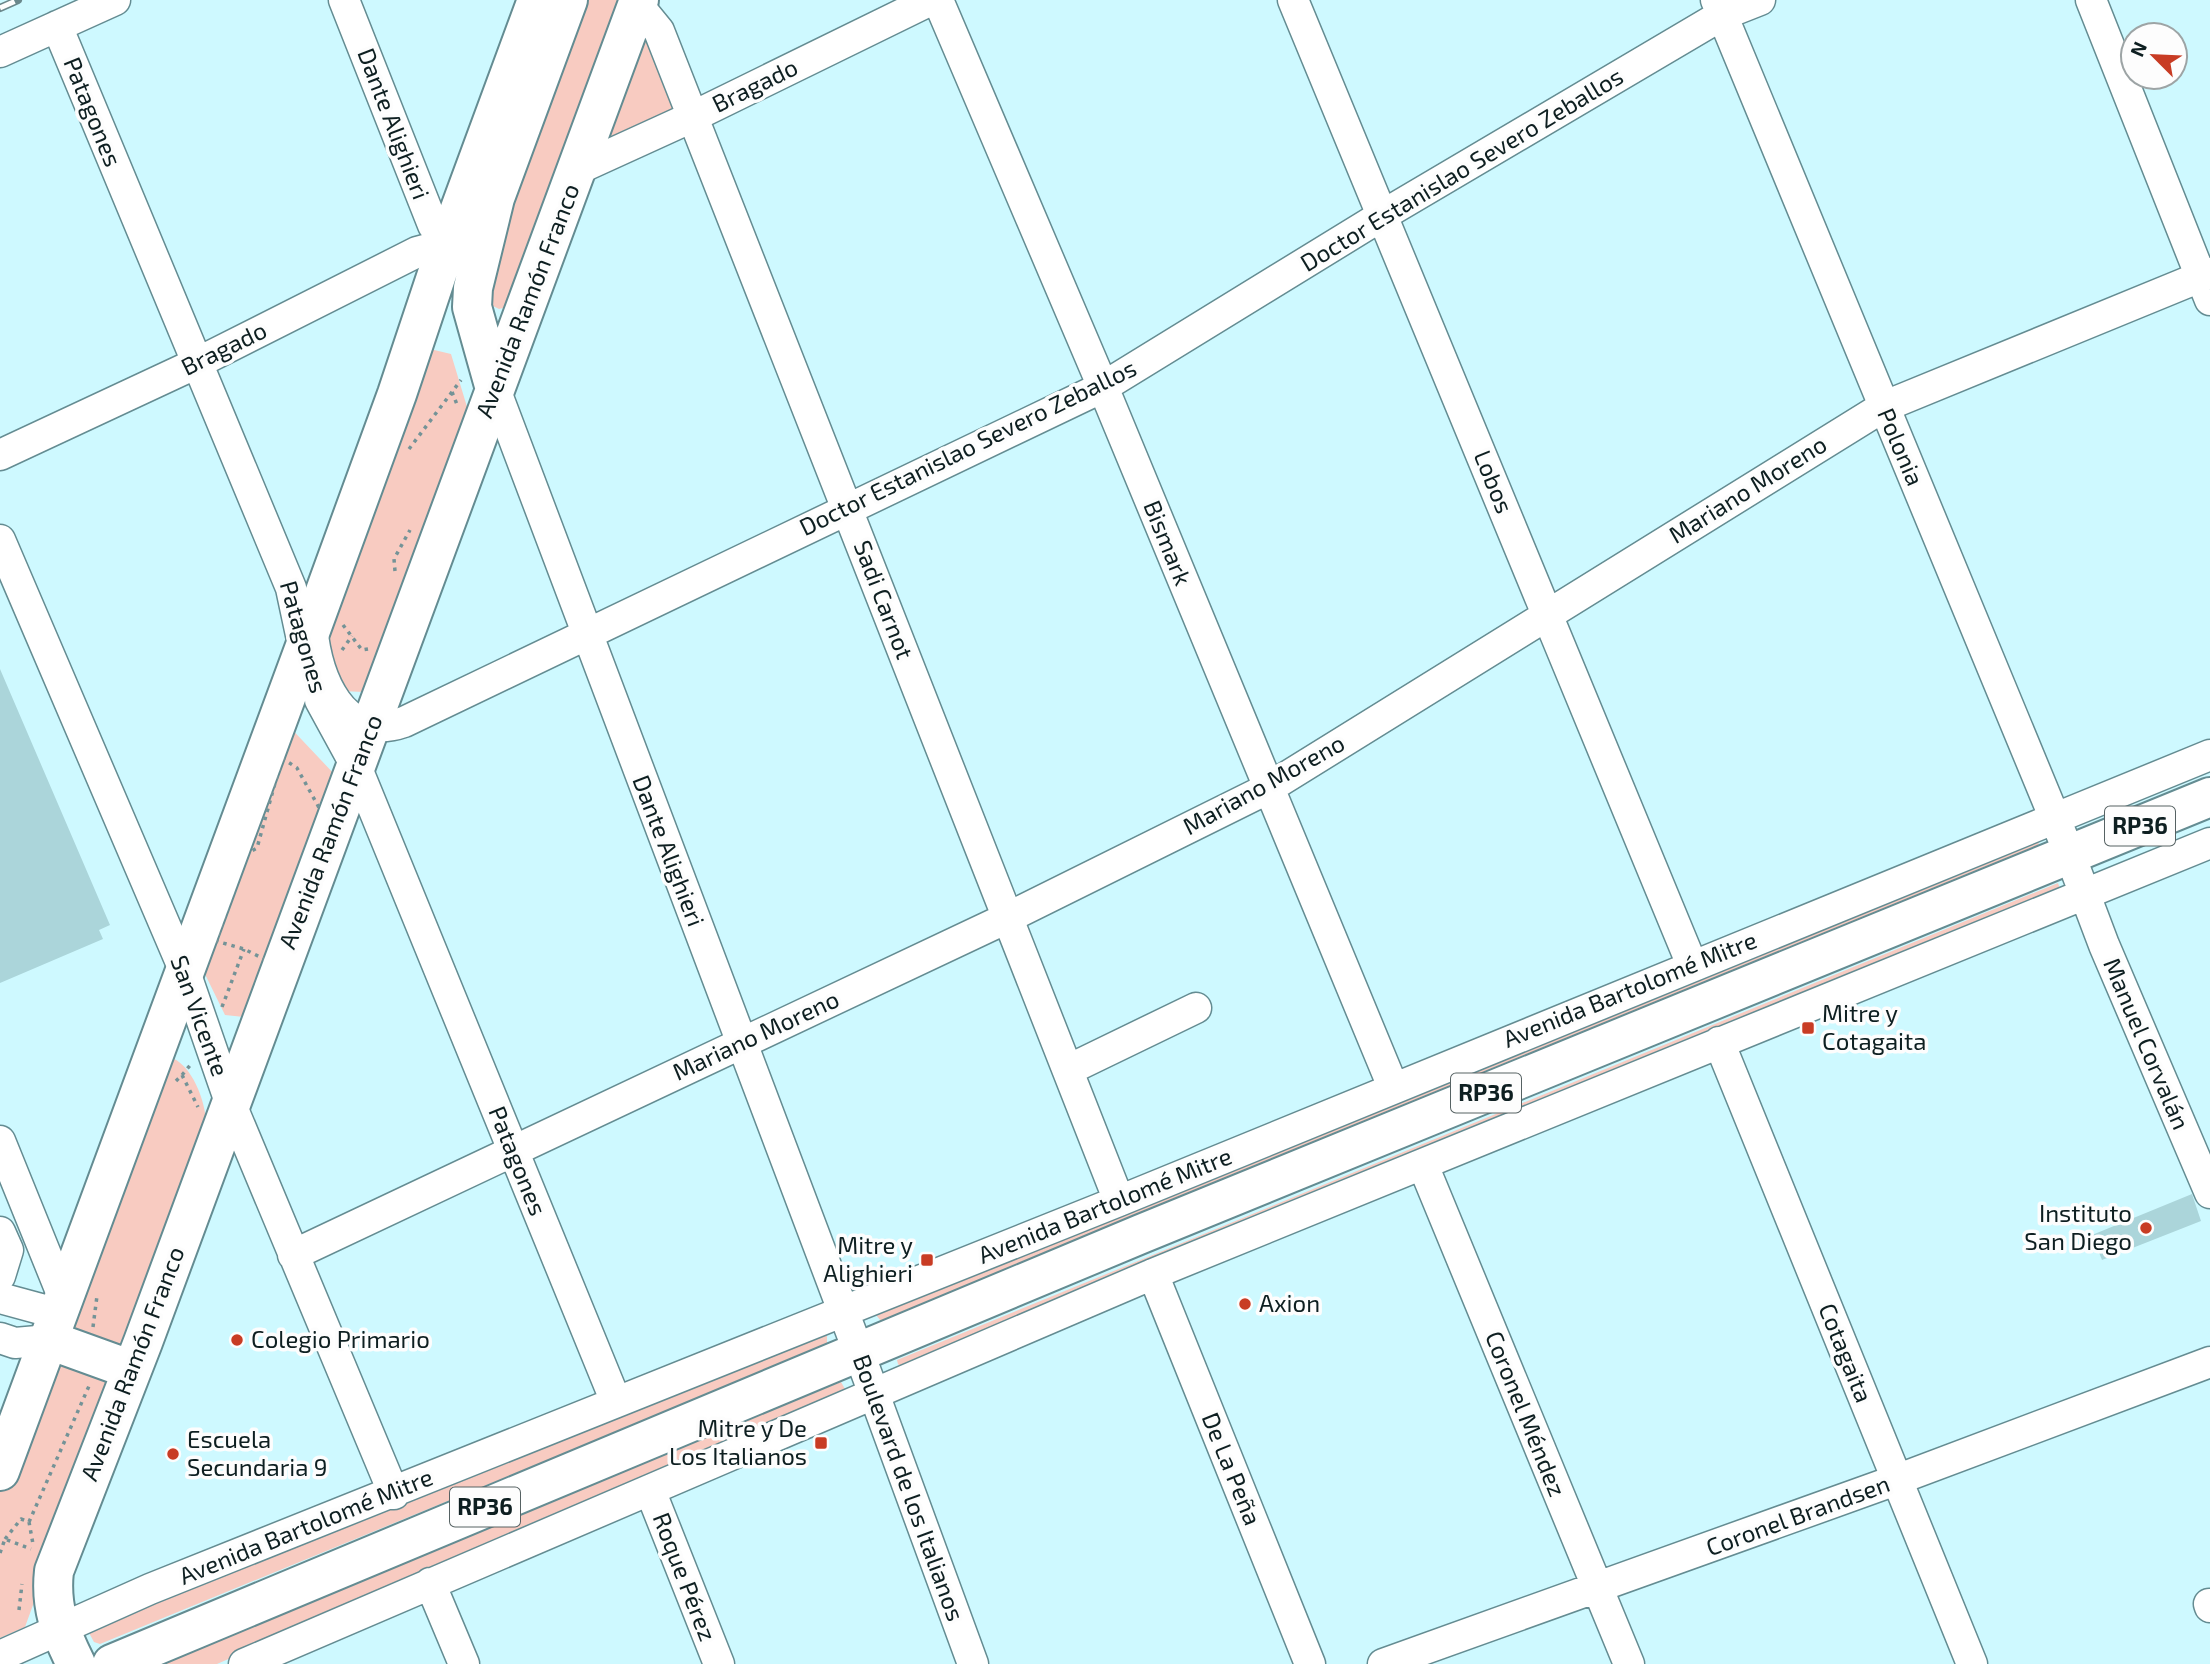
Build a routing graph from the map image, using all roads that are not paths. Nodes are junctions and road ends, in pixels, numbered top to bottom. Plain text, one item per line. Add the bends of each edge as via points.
1 (116, 0) edge
2 (344, 0) edge
3 (537, 0) edge
4 (556, 0) edge
5 (568, 0) edge
6 (931, 0) edge
7 (938, 0) edge
8 (1293, 0) edge
9 (1760, 0) edge
10 (2091, 0) edge
11 (638, 2) edge
12 (1719, 8) edge
13 (57, 26) junction
14 (0, 52) edge
15 (692, 117) junction
16 (578, 169) junction
17 (1383, 215) junction
18 (447, 244) junction
19 (2207, 283) edge
20 (195, 364) junction
21 (1103, 387) junction
22 (495, 389) junction
23 (397, 394) junction
24 (1883, 407) junction
25 (0, 455) edge
26 (847, 507) junction
27 (0, 540) edge
28 (1547, 615) junction
29 (318, 632) junction
30 (586, 636) junction
31 (370, 727) junction
32 (2210, 755) edge
33 (356, 766) junction
34 (1267, 789) junction
35 (2210, 797) edge
36 (2055, 818) junction
37 (2210, 844) edge
38 (2070, 855) junction
39 (2085, 894) junction
40 (1007, 918) junction
41 (1692, 965) junction
42 (185, 972) junction
43 (1196, 1008) dead end
44 (1719, 1042) junction
45 (741, 1043) junction
46 (1068, 1070) junction
47 (1393, 1087) junction
48 (215, 1106) junction
49 (0, 1140) edge
50 (513, 1151) junction
51 (1423, 1165) junction
52 (2210, 1193) edge
53 (1119, 1201) junction
54 (0, 1232) edge
55 (293, 1255) junction
56 (1153, 1274) junction
57 (0, 1276) edge
58 (0, 1298) edge
59 (67, 1311) junction
60 (843, 1312) junction
61 (0, 1338) edge
62 (859, 1353) junction
63 (2210, 1363) edge
64 (132, 1370) junction
65 (873, 1393) junction
66 (616, 1402) junction
67 (0, 1471) edge
68 (1896, 1480) junction
69 (650, 1490) junction
70 (394, 1494) junction
71 (430, 1583) junction
72 (1597, 1588) junction
73 (59, 1629) junction
74 (0, 1656) edge
75 (76, 1664) edge
76 (112, 1664) edge
77 (244, 1664) edge
78 (464, 1664) edge
79 (719, 1664) edge
80 (973, 1664) edge
81 (1310, 1664) edge
82 (1383, 1664) edge
83 (1629, 1664) edge
84 (1972, 1664) edge

1 - 13 street
2 - 18 street, Dante Alighieri via 433,225
3 - 18 main road
4 - 23 main road via 442,304
5 - 22 main road via 495,198 473,288 472,307
6 - 15 street, Bragado
7 - 21 street, Bismark
8 - 17 street, Lobos
9 - 12 street, Doctor Estanislao Severo Zeballos
10 - 19 street
11 - 15 street, Sadi Carnot via 659,31
11 - 16 main road, Avenida Ramón Franco
12 - 17 street, Doctor Estanislao Severo Zeballos
12 - 24 street, Polonia
13 - 14 street
13 - 20 street, Patagones
15 - 16 street, Bragado
15 - 26 street, Sadi Carnot
16 - 22 main road, Avenida Ramón Franco
17 - 21 street, Doctor Estanislao Severo Zeballos
17 - 28 street, Lobos
18 - 20 street, Bragado via 417,252
18 - 23 main road
19 - 24 street, Mariano Moreno
20 - 25 street, Bragado
20 - 29 street, Patagones via 291,588
21 - 26 street, Doctor Estanislao Severo Zeballos
21 - 34 street, Bismark
22 - 30 street, Dante Alighieri
22 - 31 main road, Avenida Ramón Franco
23 - 29 main road
24 - 28 street, Mariano Moreno
24 - 36 street, Polonia
26 - 30 street, Doctor Estanislao Severo Zeballos
26 - 40 street, Sadi Carnot
27 - 42 street, San Vicente
28 - 34 street, Mariano Moreno
28 - 41 street, Lobos
29 - 31 street via 316,658 330,692 347,715
29 - 33 street, Patagones via 314,690
29 - 42 main road
30 - 31 street, Doctor Estanislao Severo Zeballos via 404,722
30 - 45 street, Dante Alighieri
31 - 33 main road, Avenida Ramón Franco
32 - 36 street, Avenida Bartolomé Mitre
33 - 48 main road, Avenida Ramón Franco
33 - 50 street, Patagones
34 - 40 street, Mariano Moreno
34 - 47 street, Bismark
35 - 38 main road, Avenida Bartolomé Mitre / RP36
36 - 38 street, Polonia
36 - 41 street, Avenida Bartolomé Mitre
37 - 39 street
38 - 39 street, Polonia
38 - 62 main road, Avenida Bartolomé Mitre / RP36
39 - 44 street
39 - 52 street, Manuel Corvalán
40 - 45 street, Mariano Moreno
40 - 46 street, Sadi Carnot
41 - 47 street, Avenida Bartolomé Mitre
42 - 48 street, San Vicente
42 - 59 main road
43 - 46 street
44 - 51 street
44 - 68 street, Cotagaita
45 - 50 street, Mariano Moreno
45 - 60 street, Dante Alighieri
46 - 53 street, Sadi Carnot
47 - 53 street, Avenida Bartolomé Mitre
48 - 55 street, San Vicente
48 - 64 main road, Avenida Ramón Franco
49 - 59 street
50 - 55 street, Mariano Moreno
50 - 66 street, Patagones
51 - 56 street
51 - 72 street, Coronel Méndez
53 - 60 street, Avenida Bartolomé Mitre
54 - 57 street via 8,1250
55 - 70 street, San Vicente
56 - 65 street
56 - 81 street, De La Peña
58 - 59 street
59 - 61 street via 15,1343
59 - 64 main road via 93,1374
59 - 67 main road
60 - 62 street, Boulevard de los Italianos
60 - 66 street, Avenida Bartolomé Mitre
62 - 65 street, Boulevard de los Italianos
62 - 76 main road, Avenida Bartolomé Mitre / RP36
63 - 68 street, Coronel Brandsen
64 - 73 main road, Avenida Ramón Franco via 54,1571 51,1595
65 - 69 street
65 - 80 street, Boulevard de los Italianos
66 - 70 street, Avenida Bartolomé Mitre
68 - 72 street, Coronel Brandsen
68 - 84 street, Cotagaita
69 - 71 street
69 - 79 street, Roque Pérez
70 - 73 street, Avenida Bartolomé Mitre
71 - 77 street
71 - 78 street
72 - 82 street, Coronel Brandsen
72 - 83 street, Coronel Méndez
73 - 74 street, Avenida Bartolomé Mitre
73 - 75 main road, Avenida Ramón Franco

